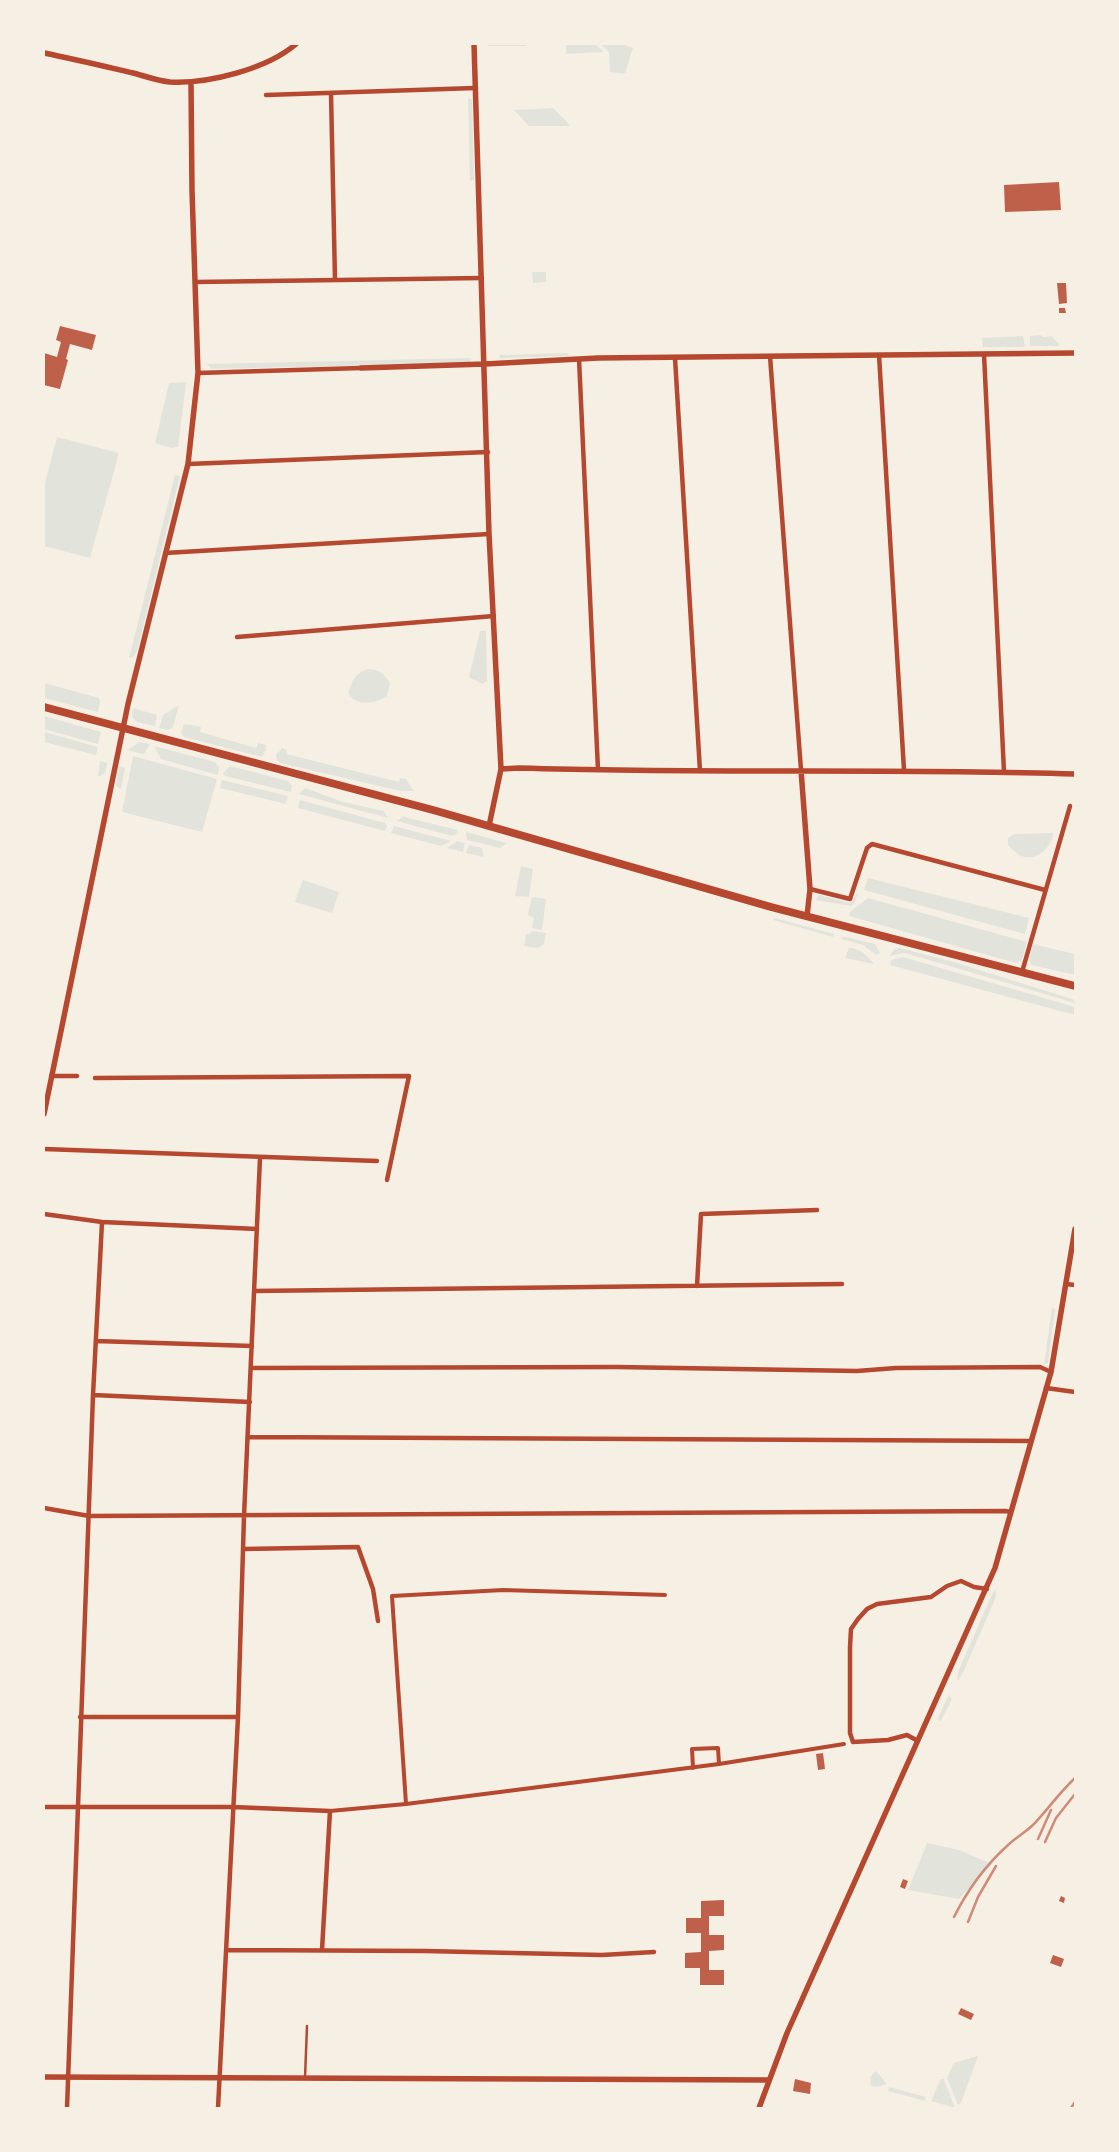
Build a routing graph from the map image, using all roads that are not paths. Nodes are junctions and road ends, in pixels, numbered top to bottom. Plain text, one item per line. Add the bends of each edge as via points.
1 (296, 44) edge
2 (474, 44) edge
3 (44, 53) edge
4 (191, 82) junction
5 (475, 88) junction
6 (331, 93) junction
7 (266, 95) dead end
8 (482, 278) junction
9 (335, 280) junction
10 (196, 282) junction
11 (1075, 353) edge
12 (984, 354) junction
13 (879, 355) junction
14 (770, 356) junction
15 (675, 358) junction
16 (579, 359) junction
17 (485, 364) junction
18 (361, 368) joint
19 (198, 373) junction
20 (488, 452) junction
21 (188, 464) junction
22 (489, 534) junction
23 (165, 553) junction
24 (494, 616) junction
25 (236, 637) dead end
26 (44, 707) edge
27 (122, 728) junction
28 (501, 770) junction
29 (598, 770) junction
30 (800, 770) junction
31 (904, 770) junction
32 (700, 771) junction
33 (1004, 772) junction
34 (1075, 774) edge
35 (1070, 806) dead end
36 (489, 826) junction
37 (810, 889) junction
38 (1044, 890) junction
39 (807, 916) junction
40 (1022, 972) junction
41 (1075, 986) edge
42 (47, 1075) edge
43 (77, 1076) dead end
44 (95, 1078) dead end
45 (44, 1114) edge
46 (44, 1149) edge
47 (260, 1158) junction
48 (377, 1160) dead end
49 (387, 1180) dead end
50 (817, 1210) dead end
51 (44, 1214) edge
52 (102, 1222) junction
53 (257, 1229) junction
54 (1075, 1229) edge
55 (842, 1284) dead end
56 (1066, 1284) junction
57 (697, 1286) junction
58 (1075, 1286) edge
59 (254, 1291) junction
60 (96, 1341) junction
61 (252, 1346) junction
62 (252, 1368) junction
63 (1051, 1372) junction
64 (1046, 1388) junction
65 (1075, 1392) edge
66 (93, 1395) junction
67 (250, 1402) junction
68 (249, 1437) junction
69 (1032, 1441) junction
70 (44, 1508) edge
71 (1012, 1512) junction
72 (89, 1516) junction
73 (244, 1516) junction
74 (244, 1549) junction
75 (987, 1588) junction
76 (666, 1595) dead end
77 (378, 1621) dead end
78 (80, 1717) junction
79 (238, 1717) junction
80 (918, 1741) junction
81 (853, 1742) junction
82 (844, 1744) joint
83 (719, 1764) junction
84 (693, 1768) junction
85 (406, 1804) junction
86 (44, 1807) edge
87 (78, 1807) junction
88 (233, 1807) junction
89 (330, 1811) junction
90 (227, 1950) junction
91 (322, 1950) junction
92 (654, 1952) dead end
93 (307, 2026) dead end
94 (44, 2077) edge
95 (68, 2077) junction
96 (220, 2079) junction
97 (305, 2080) junction
98 (769, 2080) junction
99 (67, 2108) edge
100 (218, 2108) edge
101 (760, 2108) edge

1 - 4 street via 256,66 231,75
2 - 5 street
3 - 4 street via 169,82
4 - 10 street
5 - 6 street
5 - 8 street
6 - 7 street
6 - 9 street
8 - 9 street
8 - 17 street
9 - 10 street
10 - 19 street
11 - 12 street
12 - 13 street
12 - 33 street
13 - 14 street
13 - 31 street
14 - 15 street
14 - 30 street
15 - 16 street
15 - 32 street
16 - 17 street
16 - 29 street
17 - 18 street
17 - 20 street
18 - 19 street
19 - 21 street
20 - 21 street
20 - 22 street
21 - 23 street
22 - 23 street
22 - 24 street
23 - 27 street
24 - 25 street
24 - 28 street
26 - 27 main road
27 - 36 main road
27 - 42 street via 81,936
28 - 29 street
28 - 36 street
29 - 32 street
30 - 31 street
30 - 32 street
30 - 37 street
31 - 33 street
33 - 34 street
35 - 38 street
36 - 39 main road
37 - 38 street via 850,899 867,848 872,844
37 - 39 street
38 - 40 street
39 - 40 main road
40 - 41 main road
42 - 43 street
42 - 45 street
44 - 49 street via 409,1076
46 - 47 street
47 - 48 street
47 - 53 street
50 - 57 street via 701,1214
51 - 52 street
52 - 53 street
52 - 60 street
53 - 59 street
54 - 56 street
55 - 57 street
56 - 58 street
56 - 63 street
57 - 59 street
59 - 61 street
60 - 61 street
60 - 66 street
61 - 62 street
62 - 63 street via 858,1370 1040,1367
62 - 67 street
63 - 64 street
64 - 65 street
64 - 69 street
66 - 67 street
66 - 72 street
67 - 68 street
68 - 69 street
68 - 73 street
69 - 71 street
70 - 72 street
71 - 73 street
71 - 75 street
72 - 73 street
72 - 78 street
73 - 74 street
74 - 77 street via 358,1547 373,1589
74 - 79 street
75 - 80 street
75 - 81 street via 961,1581 932,1597 877,1604 858,1619 851,1629 850,1647 850,1733
76 - 85 street via 503,1590 392,1596
78 - 79 street
78 - 87 street
79 - 88 street
80 - 81 street via 907,1735 888,1740
80 - 98 street
81 - 82 lane
82 - 83 street
83 - 84 street
83 - 84 street via 718,1748 692,1749
84 - 85 street
85 - 89 street
86 - 87 street
87 - 88 street
87 - 95 street
88 - 89 street
88 - 90 street
89 - 91 street
90 - 91 street
90 - 96 street
91 - 92 street via 602,1955
93 - 97 lane
94 - 95 street
95 - 96 street
95 - 99 street
96 - 97 street
96 - 100 street
97 - 98 street
98 - 101 street

